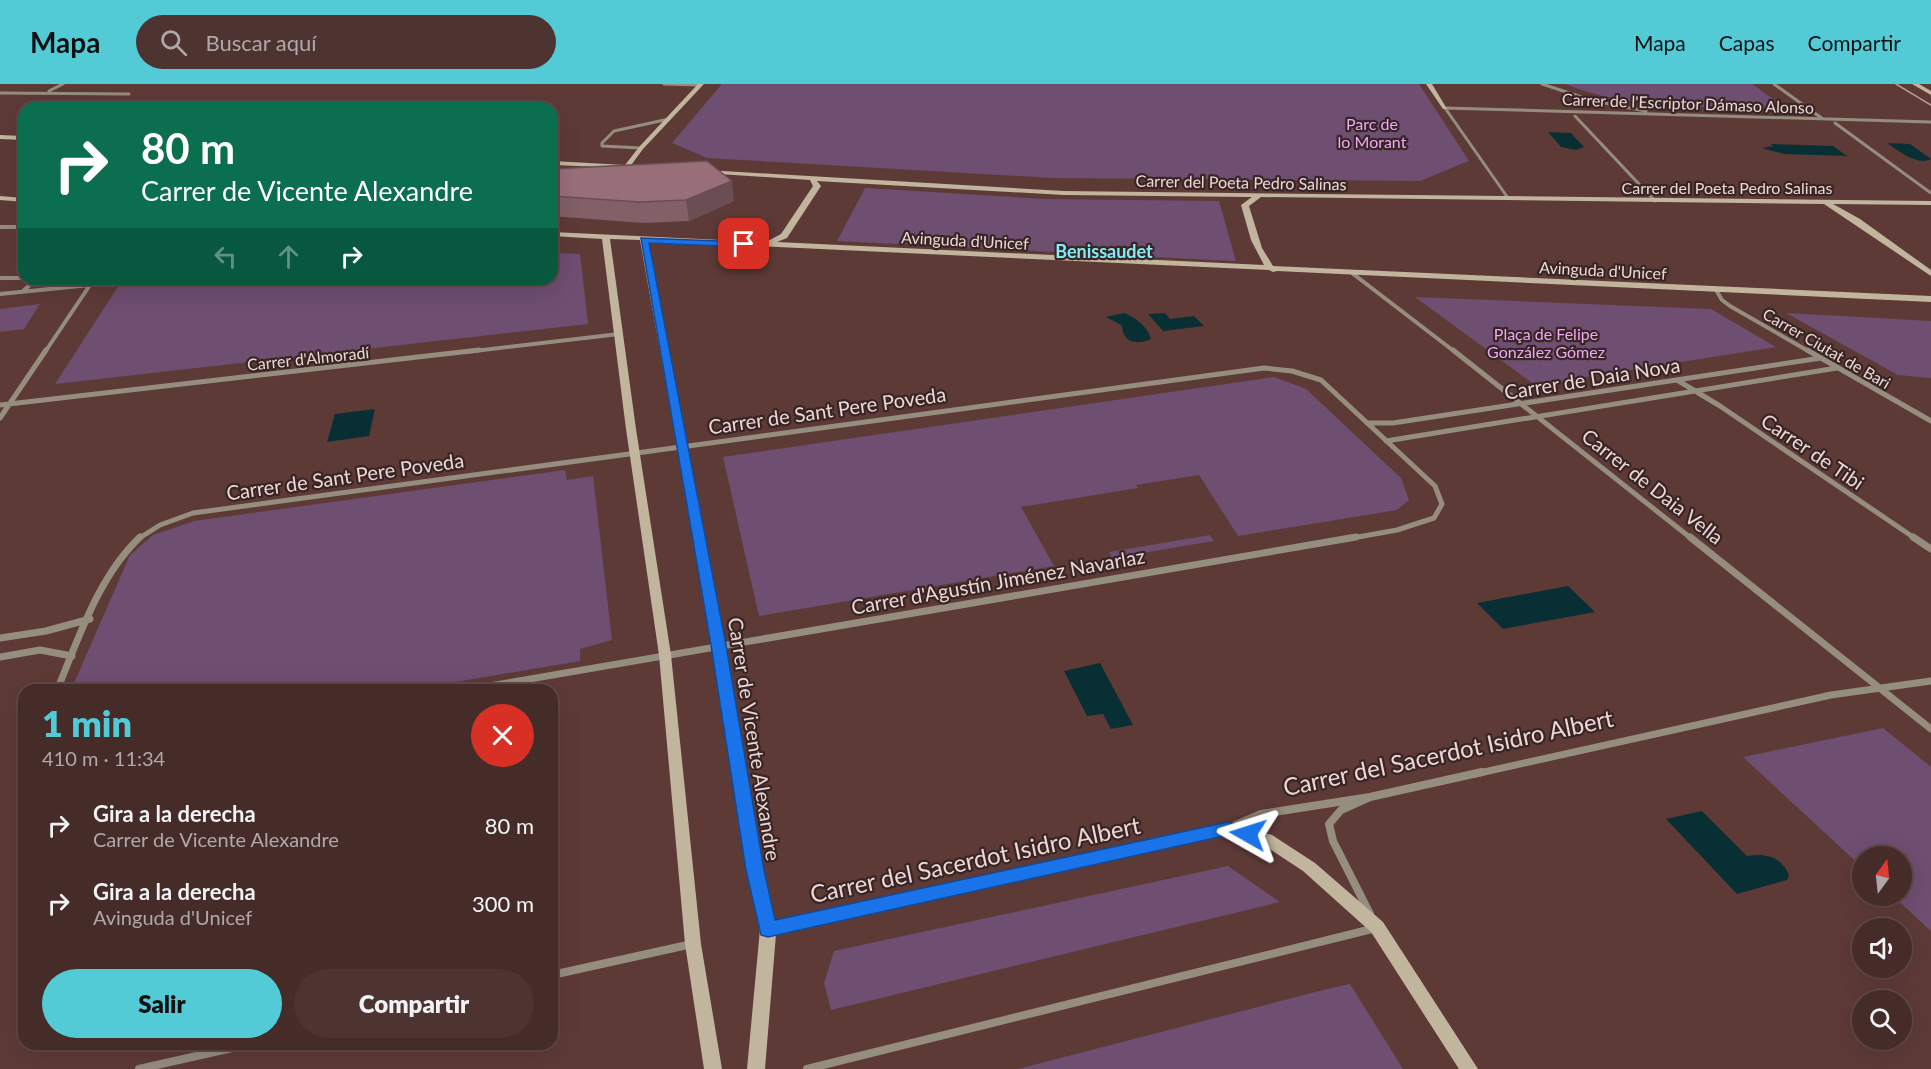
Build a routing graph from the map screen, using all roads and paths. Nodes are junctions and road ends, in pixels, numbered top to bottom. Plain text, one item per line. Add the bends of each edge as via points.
1 (63, 84) edge
2 (664, 84) edge
3 (700, 84) edge
4 (1429, 84) edge
5 (1542, 84) edge
6 (1774, 84) edge
7 (1915, 84) edge
8 (0, 93) edge
9 (46, 93) junction
10 (1931, 93) edge
11 (129, 94) dead end
12 (1445, 108) junction
13 (1672, 115) junction
14 (1575, 116) dead end
15 (669, 119) junction
16 (1824, 119) junction
17 (1931, 122) edge
18 (1835, 123) dead end
19 (0, 137) edge
20 (18, 138) edge
21 (641, 148) junction
22 (558, 163) edge
23 (627, 167) junction
24 (639, 168) edge
25 (699, 172) edge
26 (813, 179) junction
27 (1931, 193) edge
28 (1260, 195) junction
29 (0, 198) edge
30 (1508, 198) junction
31 (18, 200) edge
32 (1655, 201) junction
33 (1822, 201) junction
34 (1931, 203) edge
35 (0, 227) edge
36 (18, 227) edge
37 (558, 234) edge
38 (606, 237) junction
39 (644, 240) junction
40 (764, 245) junction
41 (1273, 270) junction
42 (1352, 273) junction
43 (1931, 274) edge
44 (0, 278) edge
45 (18, 278) edge
46 (30, 285) edge
47 (70, 285) edge
48 (88, 285) edge
49 (1716, 290) junction
50 (22, 292) junction
51 (0, 294) edge
52 (1931, 299) edge
53 (619, 334) junction
54 (1821, 358) junction
55 (1838, 368) junction
56 (1677, 380) junction
57 (1696, 390) junction
58 (1522, 403) junction
59 (9, 404) junction
60 (0, 405) edge
61 (1539, 417) junction
62 (0, 418) edge
63 (1931, 422) edge
64 (1367, 423) junction
65 (1386, 441) junction
66 (681, 446) junction
67 (634, 453) junction
68 (1931, 549) edge
69 (90, 619) junction
70 (0, 638) edge
71 (719, 645) junction
72 (665, 655) junction
73 (72, 656) junction
74 (0, 657) edge
75 (1931, 681) edge
76 (60, 684) edge
77 (500, 684) edge
78 (1880, 688) junction
79 (1931, 729) edge
80 (1370, 797) junction
81 (1228, 829) junction
82 (1377, 927) junction
83 (768, 929) junction
84 (693, 944) junction
85 (558, 974) edge
86 (224, 1050) edge
87 (140, 1069) edge
88 (713, 1069) edge
89 (756, 1069) edge
90 (807, 1069) edge
91 (1468, 1069) edge

1 - 9 street
2 - 3 street
3 - 15 main road
4 - 12 main road
5 - 13 street via 1594,101
6 - 16 street
7 - 10 main road
8 - 9 street
9 - 11 street
12 - 13 street, Carrer de l'Escriptor Dámaso Alonso
12 - 30 street
13 - 16 street, Carrer de l'Escriptor Dámaso Alonso
14 - 32 street
15 - 21 main road
15 - 21 street via 614,131 602,143 614,148
16 - 17 street, Carrer de l'Escriptor Dámaso Alonso
18 - 27 street
19 - 20 main road
21 - 23 main road
22 - 23 main road
23 - 24 main road
25 - 26 main road, Carrer del Poeta Pedro Salinas
26 - 28 main road, Carrer del Poeta Pedro Salinas via 1064,193
26 - 40 main road via 817,186 812,197 784,236
28 - 30 main road, Carrer del Poeta Pedro Salinas
28 - 41 main road via 1245,206 1261,256
29 - 31 main road
30 - 32 main road, Carrer del Poeta Pedro Salinas
32 - 33 main road, Carrer del Poeta Pedro Salinas
33 - 34 main road, Carrer del Poeta Pedro Salinas
33 - 43 main road via 1837,207
35 - 36 street
37 - 38 main road, Avinguda d'Unicef
38 - 39 main road, Avinguda d'Unicef
38 - 53 main road
39 - 40 main road, Avinguda d'Unicef
39 - 66 main road, Carrer de Vicente Alexandre
40 - 41 main road, Avinguda d'Unicef
41 - 42 main road, Avinguda d'Unicef
42 - 49 main road, Avinguda d'Unicef
42 - 58 street, Carrer de Daia Vella
44 - 45 street
46 - 50 street
47 - 50 street
48 - 59 street
49 - 52 main road, Avinguda d'Unicef
49 - 54 street, Carrer Ciutat de Bari via 1730,306
50 - 51 street
53 - 59 street, Carrer d'Almoradí
53 - 67 main road
54 - 55 street, Carrer Ciutat de Bari
54 - 56 street, Carrer de Daia Nova
55 - 57 street, Carrer de Daia Nova
55 - 63 street, Carrer Ciutat de Bari
56 - 57 street, Carrer de Tibi
56 - 58 street, Carrer de Daia Nova
57 - 61 street, Carrer de Daia Nova
57 - 68 street, Carrer de Tibi
58 - 61 street, Carrer de Daia Vella
58 - 64 street, Carrer de Daia Nova via 1393,423
59 - 60 street, Carrer d'Almoradí
59 - 62 street
61 - 65 street, Carrer de Daia Nova
61 - 78 street, Carrer de Daia Vella
64 - 65 street, Carrer de Sant Pere Poveda
64 - 66 street, Carrer de Sant Pere Poveda via 1322,380 1292,371 1264,369
65 - 71 street, Carrer d'Agustín Jiménez Navarlaz via 1435,486 1442,504 1434,518 1397,530
66 - 67 street, Carrer de Sant Pere Poveda
66 - 71 main road, Carrer de Vicente Alexandre
67 - 69 street, Carrer de Sant Pere Poveda via 193,513 141,536 117,561
67 - 72 main road
69 - 70 street
69 - 73 street, Carrer de Sant Pere Poveda
71 - 72 street, Carrer d'Agustín Jiménez Navarlaz
71 - 83 main road, Carrer de Vicente Alexandre
72 - 77 street, Carrer d'Agustín Jiménez Navarlaz
72 - 84 main road
73 - 74 street via 40,651
73 - 76 street
75 - 78 street, Carrer del Sacerdot Isidro Albert
78 - 79 street, Carrer de Daia Vella
78 - 80 street, Carrer del Sacerdot Isidro Albert
80 - 81 street, Carrer del Sacerdot Isidro Albert via 1261,814
80 - 82 street via 1341,810 1329,824 1333,841
81 - 82 main road via 1267,839 1309,867
81 - 83 main road, Carrer del Sacerdot Isidro Albert
82 - 90 street
82 - 91 main road
83 - 89 main road, Carrer de Vicente Alexandre
84 - 85 street
84 - 88 main road
86 - 87 street

